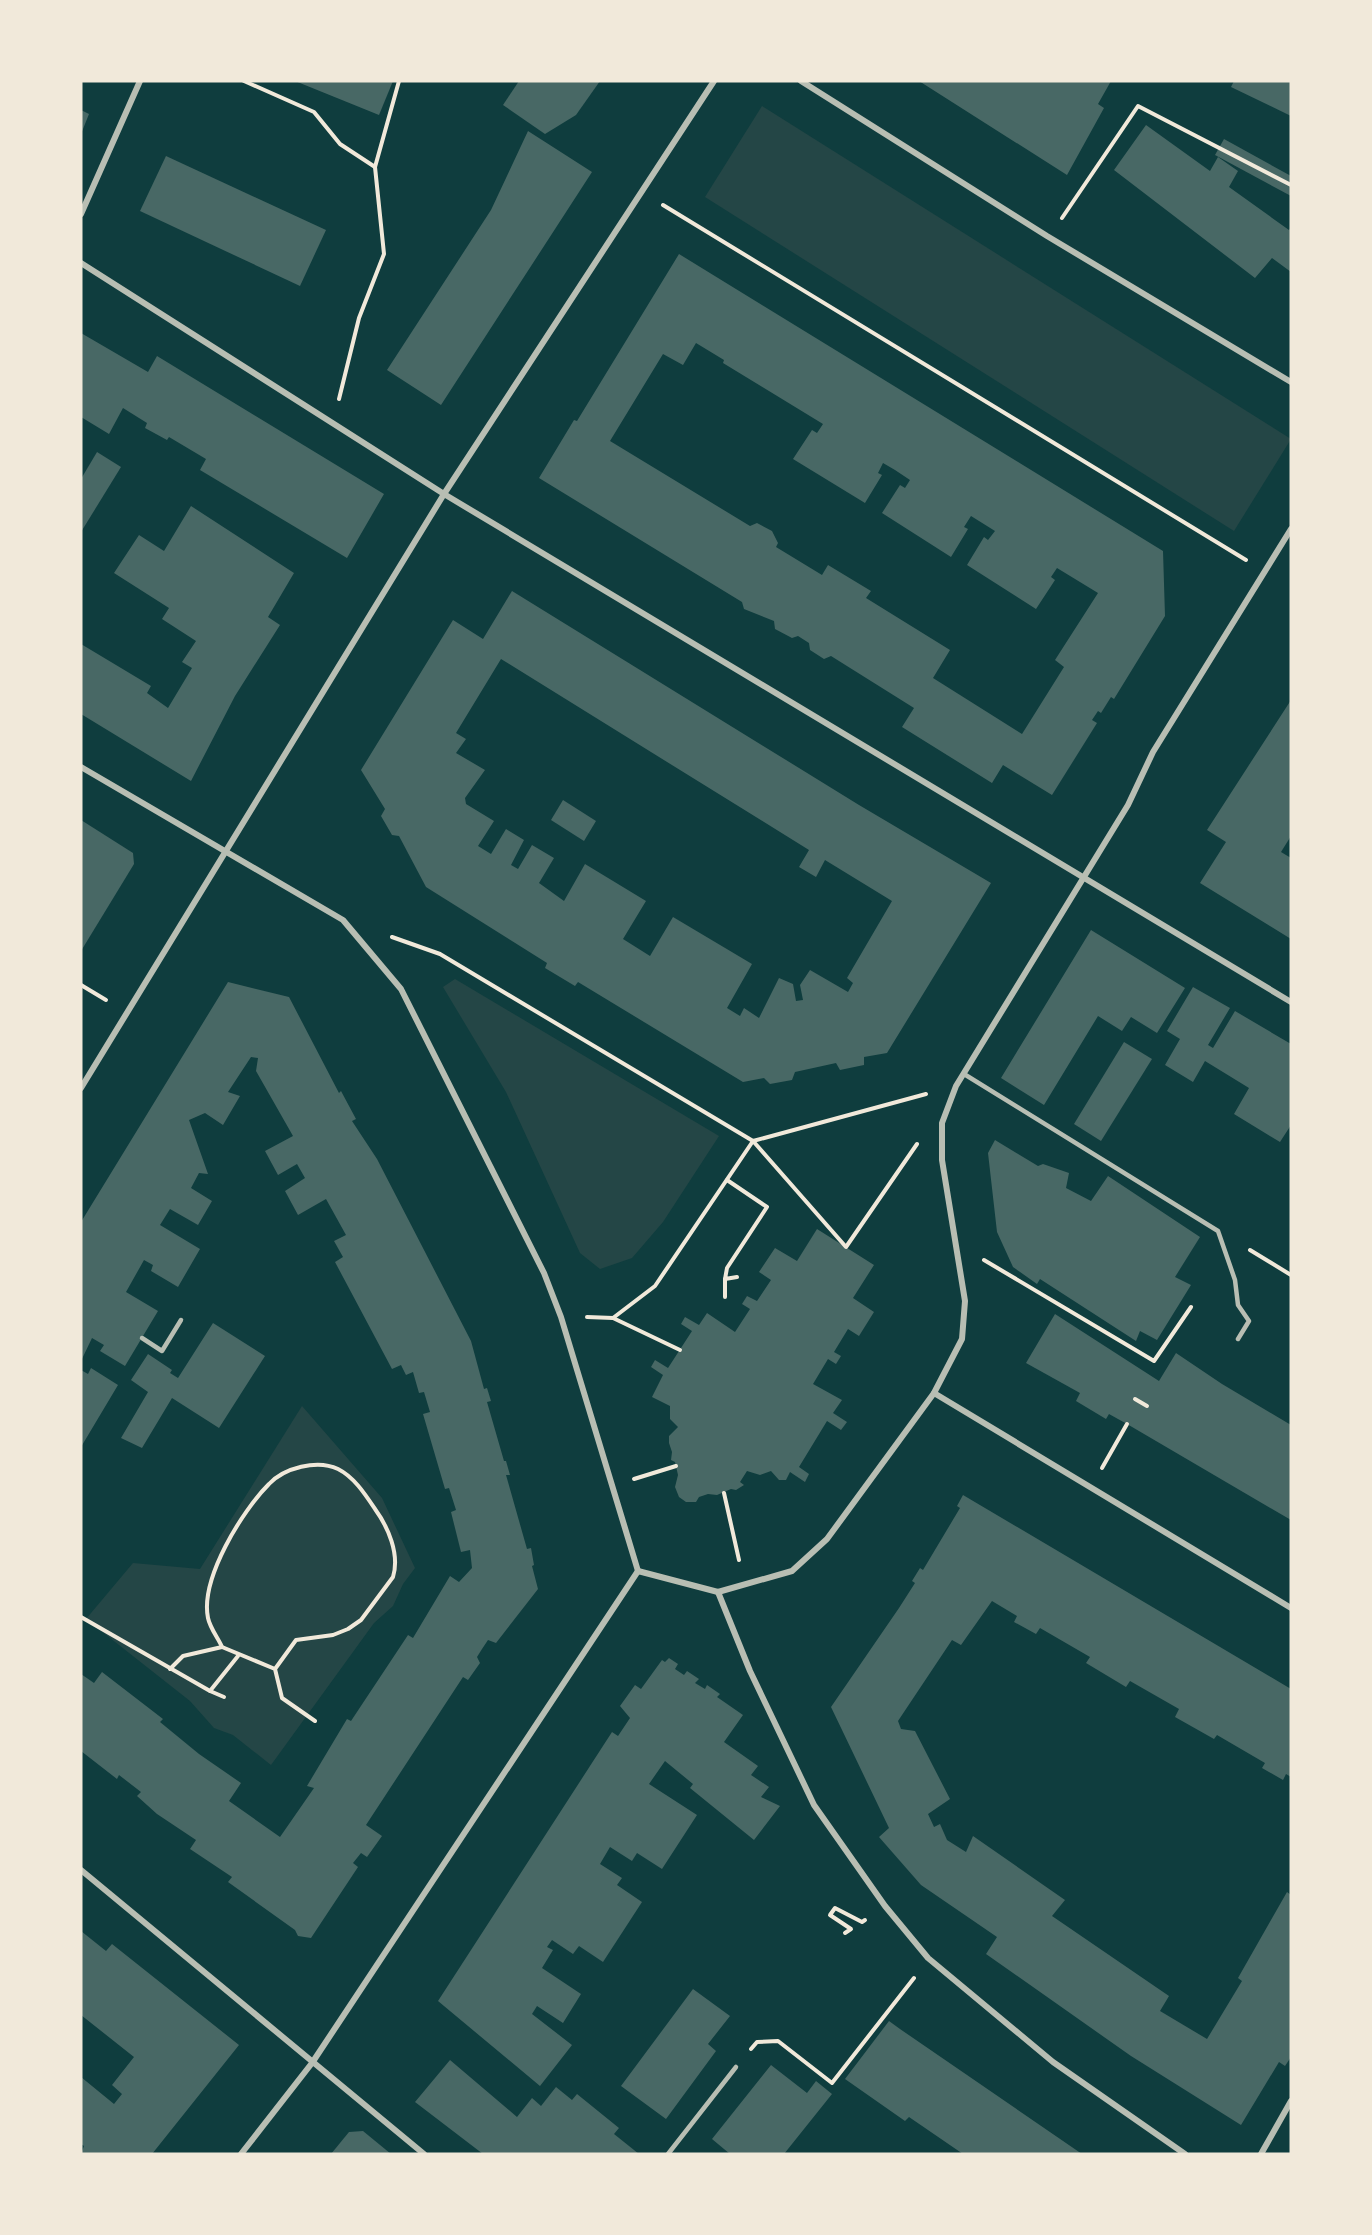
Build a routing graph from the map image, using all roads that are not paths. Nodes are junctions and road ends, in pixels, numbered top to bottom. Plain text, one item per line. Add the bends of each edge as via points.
1 (140, 81) edge
2 (714, 81) edge
3 (801, 81) edge
4 (81, 214) edge
5 (81, 263) edge
6 (1291, 382) edge
7 (444, 494) junction
8 (1291, 530) edge
9 (81, 767) edge
10 (227, 853) junction
11 (1085, 877) junction
12 (1291, 1002) edge
13 (964, 1074) junction
14 (81, 1088) edge
15 (181, 1320) dead end
16 (142, 1338) dead end
17 (1238, 1339) dead end
18 (934, 1393) junction
19 (638, 1570) junction
20 (718, 1592) junction
21 (1291, 1608) edge
22 (81, 1870) edge
23 (312, 2063) junction
24 (736, 2067) road end
25 (1291, 2101) edge
26 (241, 2154) edge
27 (424, 2154) edge
28 (668, 2154) edge
29 (1185, 2154) edge
30 (1261, 2154) edge

1 - 4 street
2 - 7 street
3 - 6 street via 1047,236
5 - 7 street
7 - 10 street
7 - 11 street
8 - 11 street via 1153,752 1128,805
9 - 10 street
10 - 14 street
10 - 19 street via 343,920 401,989 544,1273
11 - 12 street
11 - 13 street
13 - 17 lane via 1218,1231 1235,1280 1238,1305 1249,1321
13 - 18 street via 942,1123 942,1160 965,1301 962,1340
15 - 16 lane via 162,1351
18 - 20 street via 827,1539 792,1571
18 - 21 street
19 - 20 street
19 - 23 street
20 - 29 street via 750,1671 814,1804 885,1906 928,1958 1053,2062
22 - 23 street
23 - 26 street
23 - 27 street
24 - 28 lane
25 - 30 street

